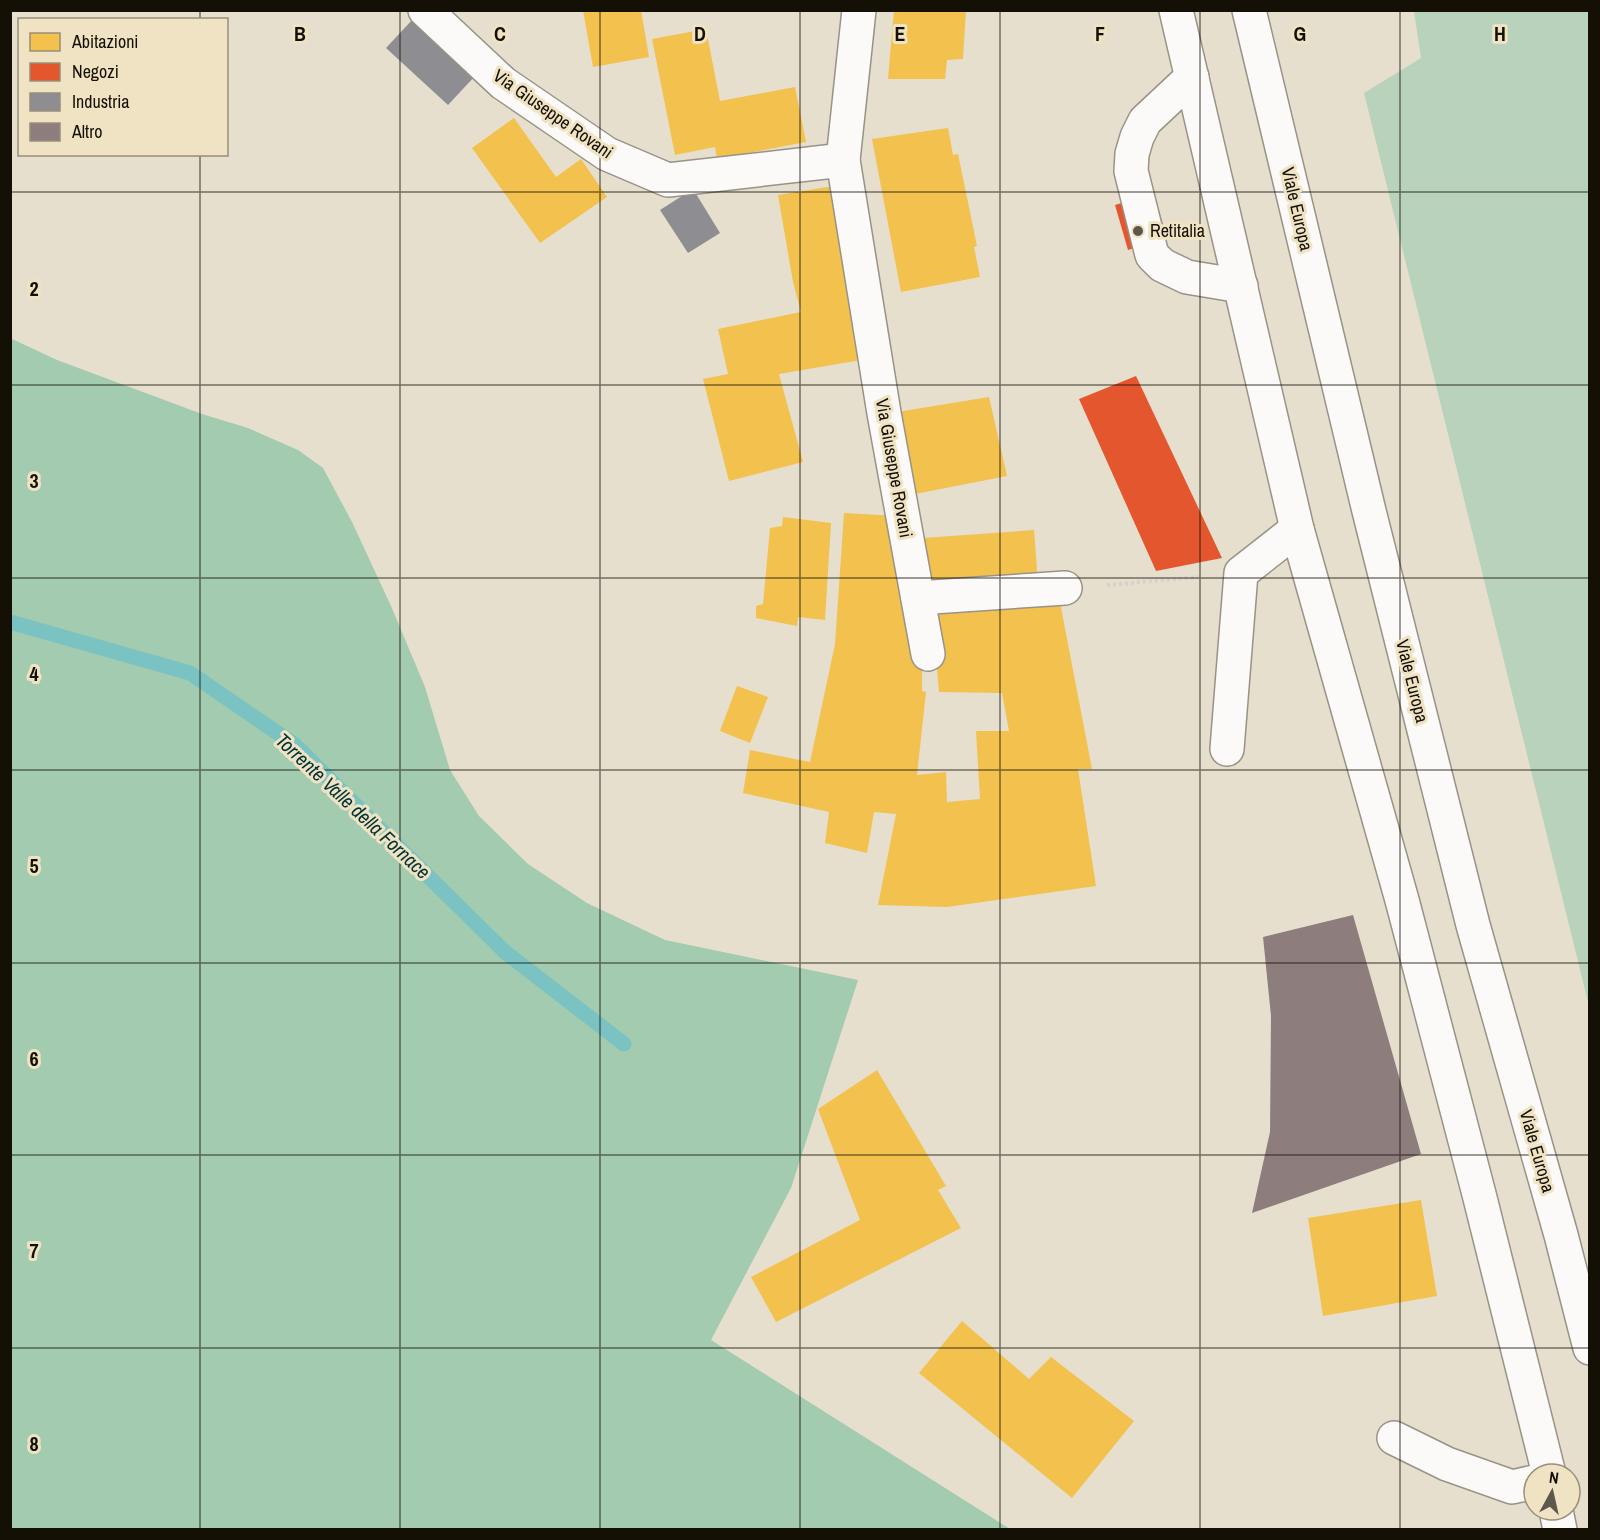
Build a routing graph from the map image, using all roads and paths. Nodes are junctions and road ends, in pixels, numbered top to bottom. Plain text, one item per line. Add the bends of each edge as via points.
1 (424, 10) edge
2 (859, 10) edge
3 (1176, 10) edge
4 (1249, 10) edge
5 (1192, 78) junction
6 (843, 160) junction
7 (1241, 286) junction
8 (1297, 529) junction
9 (1241, 573) junction
10 (1065, 588) joint
11 (918, 598) junction
12 (928, 654) dead end
13 (1227, 749) dead end
14 (1590, 1348) edge
15 (1394, 1438) dead end
16 (1546, 1462) edge
17 (1522, 1485) edge

1 - 6 street, Via Giuseppe Rovani via 503,83 608,154 668,180
2 - 6 street, Via Giuseppe Rovani
3 - 5 street
4 - 14 street, Viale Europa via 1470,914
5 - 7 street
5 - 7 street via 1145,121 1132,154 1131,171 1152,255 1162,265 1187,277
6 - 11 street, Via Giuseppe Rovani
7 - 8 street
8 - 9 street
8 - 16 street via 1402,900
9 - 10 path
9 - 13 street
10 - 11 street
11 - 12 street, Via Giuseppe Rovani
15 - 17 street via 1447,1464 1512,1487

